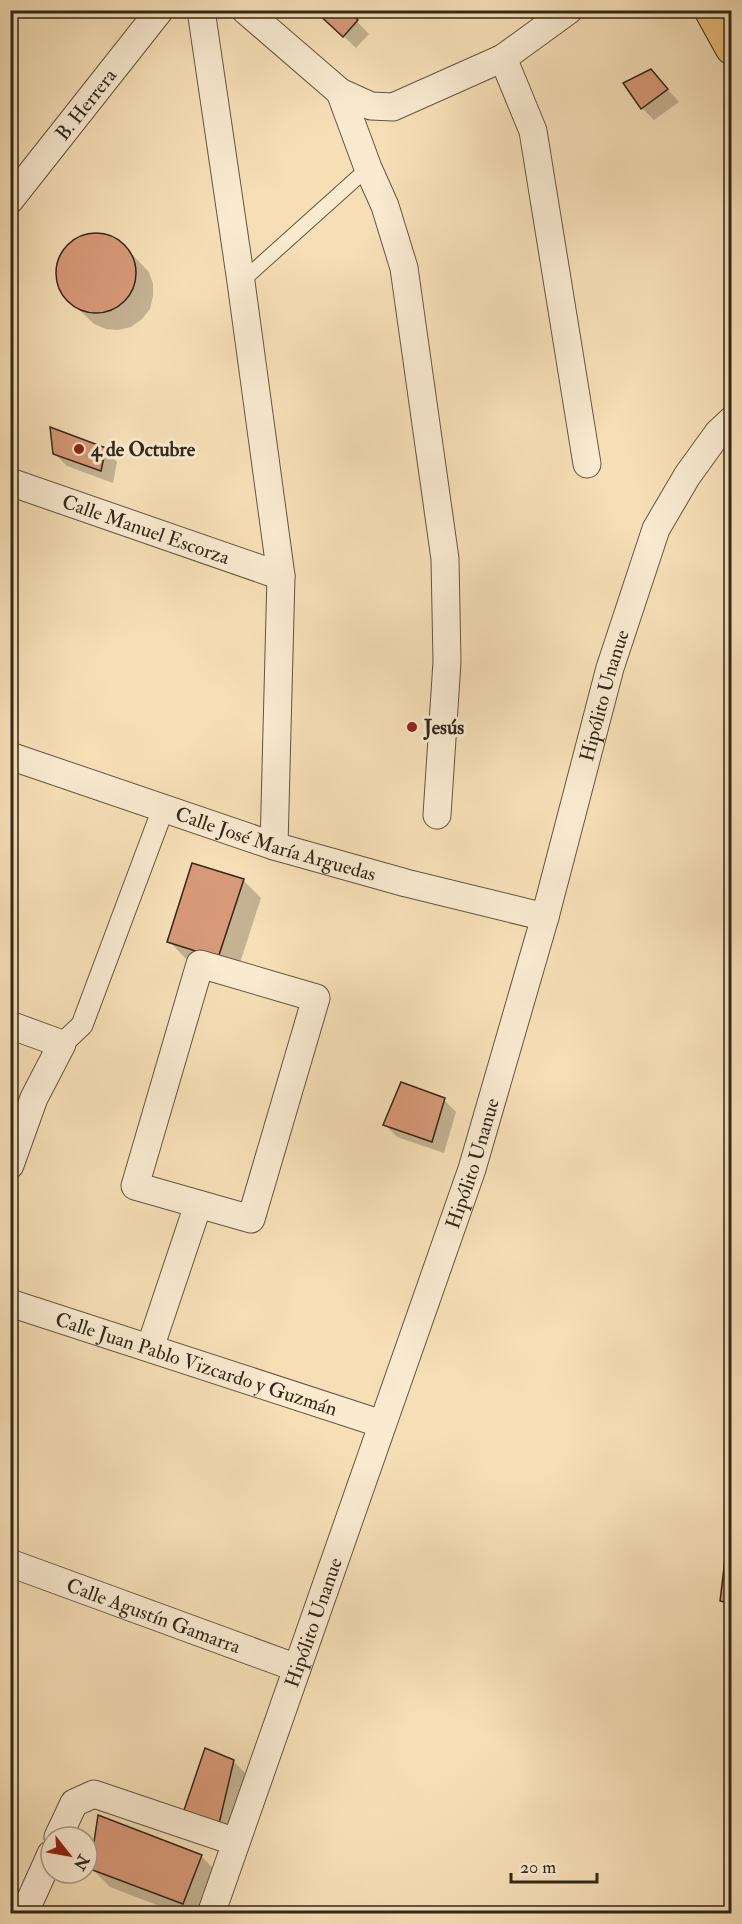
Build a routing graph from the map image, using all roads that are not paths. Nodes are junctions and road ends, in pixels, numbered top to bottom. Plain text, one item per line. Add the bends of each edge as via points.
1 (160, 10) edge
2 (201, 10) edge
3 (245, 10) edge
4 (569, 10) edge
5 (711, 10) edge
6 (732, 48) edge
7 (502, 58) junction
8 (340, 92) junction
9 (368, 168) junction
10 (10, 200) edge
11 (241, 282) junction
12 (732, 420) edge
13 (587, 464) dead end
14 (10, 483) edge
15 (281, 576) junction
16 (10, 756) edge
17 (163, 809) junction
18 (436, 815) dead end
19 (274, 846) junction
20 (545, 917) junction
21 (10, 1025) edge
22 (62, 1044) junction
23 (10, 1165) edge
24 (198, 1204) junction
25 (10, 1303) edge
26 (150, 1348) junction
27 (382, 1424) junction
28 (10, 1563) edge
29 (297, 1668) junction
30 (64, 1825) edge
31 (236, 1842) junction
32 (39, 1881) edge
33 (24, 1914) edge
34 (211, 1914) edge

1 - 10 street, B. Herrera
2 - 11 street
3 - 8 street
4 - 7 street
5 - 6 main road
7 - 8 street via 393,107 371,106
7 - 13 street via 533,131
8 - 9 street
9 - 11 lane
9 - 18 street via 385,206 404,268 445,559 447,662
11 - 15 street
12 - 20 street, Hipólito Unanue via 687,476 656,529 610,669
14 - 15 street, Calle Manuel Escorza
15 - 19 street
16 - 17 street, Calle José María Arguedas
17 - 19 street, Calle José María Arguedas
17 - 22 street via 82,1025
19 - 20 street, Calle José María Arguedas
20 - 27 street, Hipólito Unanue via 472,1169
21 - 22 street
22 - 23 street via 34,1098
24 - 24 street via 251,1219 316,998 200,964 135,1186
24 - 26 street
25 - 26 street, Calle Juan Pablo Vizcardo y Guzmán
26 - 27 street, Calle Juan Pablo Vizcardo y Guzmán
27 - 29 street, Hipólito Unanue
28 - 29 street, Calle Agustín Gamarra
29 - 31 street, Hipólito Unanue
30 - 31 street via 74,1803 94,1794
31 - 34 street, Hipólito Unanue
32 - 33 street

